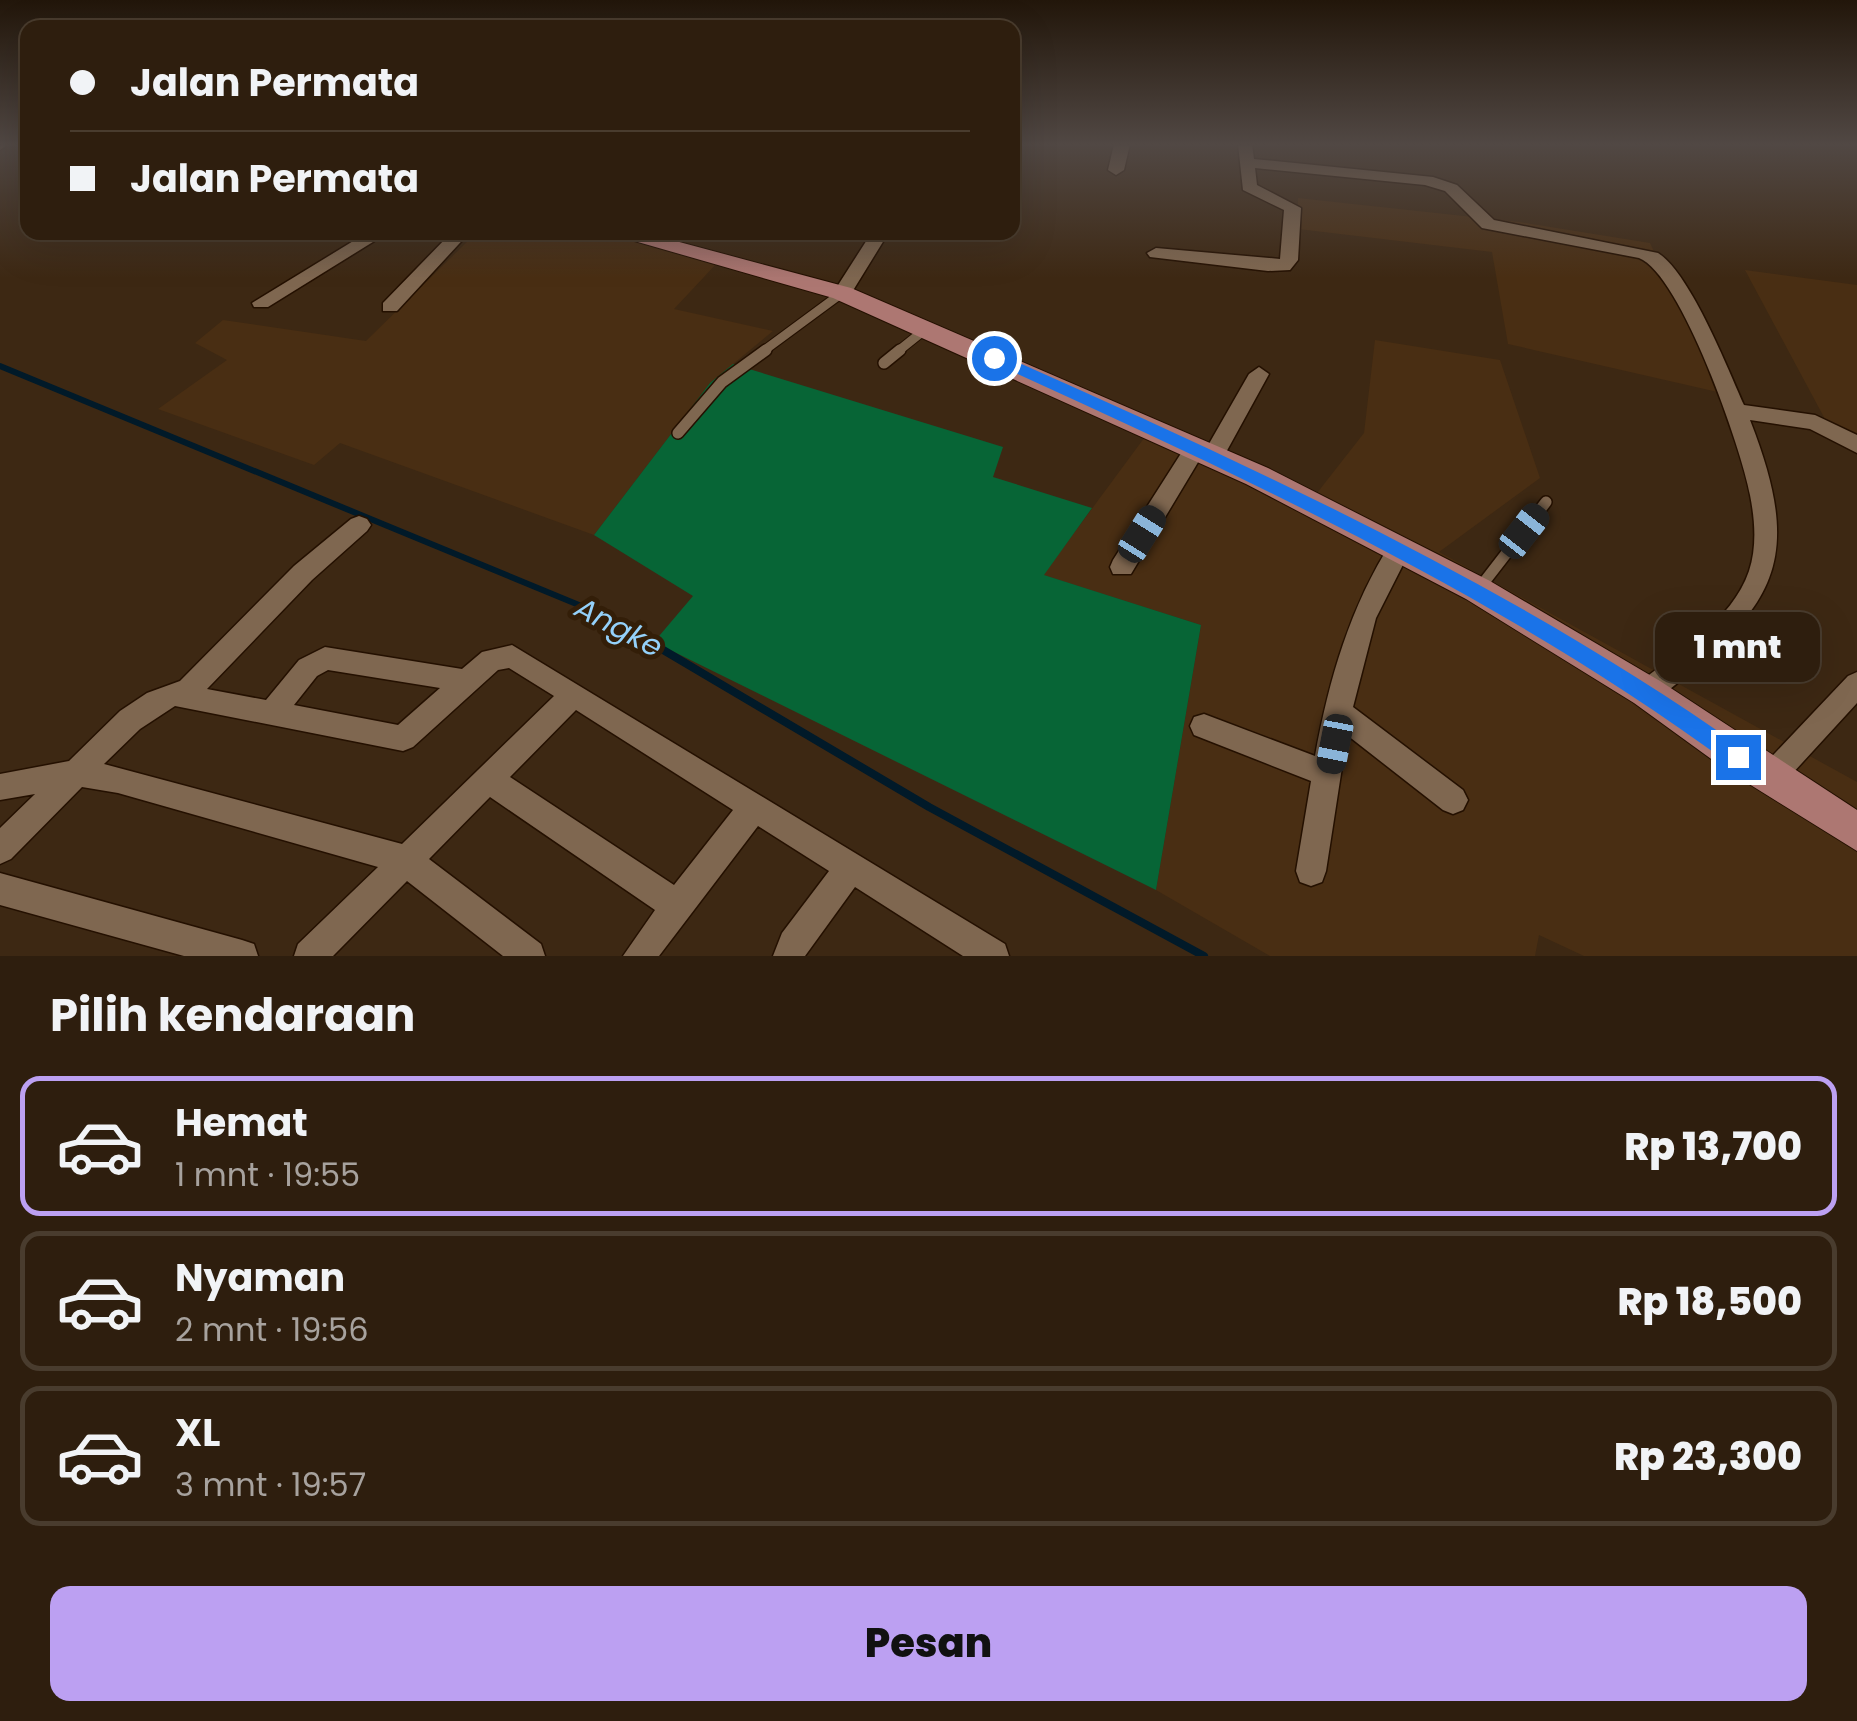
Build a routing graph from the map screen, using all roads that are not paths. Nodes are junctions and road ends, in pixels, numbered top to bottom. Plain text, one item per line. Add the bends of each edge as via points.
1 (1252, 189) edge
2 (1451, 189) edge
3 (367, 240) edge
4 (454, 240) edge
5 (647, 240) edge
6 (876, 240) edge
7 (1156, 253) dead end
8 (842, 293) junction
9 (261, 303) dead end
10 (390, 307) dead end
11 (927, 328) junction
12 (884, 363) dead end
13 (1259, 374) dead end
14 (1734, 411) junction
15 (678, 433) dead end
16 (1857, 445) edge
17 (1204, 453) junction
18 (1546, 502) dead end
19 (360, 524) dead end
20 (1400, 547) junction
21 (1122, 567) dead end
22 (1478, 590) junction
23 (466, 681) junction
24 (1857, 684) edge
25 (1647, 692) junction
26 (180, 696) junction
27 (572, 696) junction
28 (1340, 712) junction
29 (270, 714) junction
30 (1204, 726) dead end
31 (77, 773) junction
32 (1329, 775) junction
33 (1770, 778) junction
34 (490, 780) junction
35 (0, 788) edge
36 (1453, 800) dead end
37 (754, 807) junction
38 (1857, 832) edge
39 (0, 849) edge
40 (404, 859) junction
41 (850, 868) junction
42 (1312, 871) dead end
43 (0, 888) edge
44 (677, 906) junction
45 (242, 956) edge
46 (310, 956) edge
47 (530, 956) edge
48 (639, 956) edge
49 (789, 956) edge
50 (993, 956) edge

1 - 7 street via 1293,208 1284,266
2 - 14 street via 1488,224 1655,258
3 - 9 street
4 - 10 street
5 - 8 main road
6 - 8 street
8 - 11 main road
8 - 15 lane via 722,382
11 - 12 lane
11 - 17 main road
13 - 17 street
14 - 16 street via 1815,422
14 - 25 street via 1760,486 1767,536 1761,571 1749,600
17 - 20 main road
17 - 21 street
18 - 22 lane
19 - 26 street
20 - 22 main road
20 - 28 street via 1385,567 1356,643
22 - 25 main road
23 - 27 street via 505,654
23 - 29 street via 404,738
23 - 29 street via 325,658 308,668
24 - 33 street
25 - 33 main road
26 - 29 street
26 - 31 street via 145,708
27 - 34 street
27 - 37 street
28 - 32 street
28 - 36 street
30 - 32 street
31 - 35 street
31 - 39 street
31 - 40 street
32 - 42 street
33 - 38 main road
34 - 40 street
34 - 44 street
37 - 41 street
37 - 44 street
40 - 46 street
40 - 47 street
41 - 49 street
41 - 50 street
43 - 45 street
44 - 48 street

